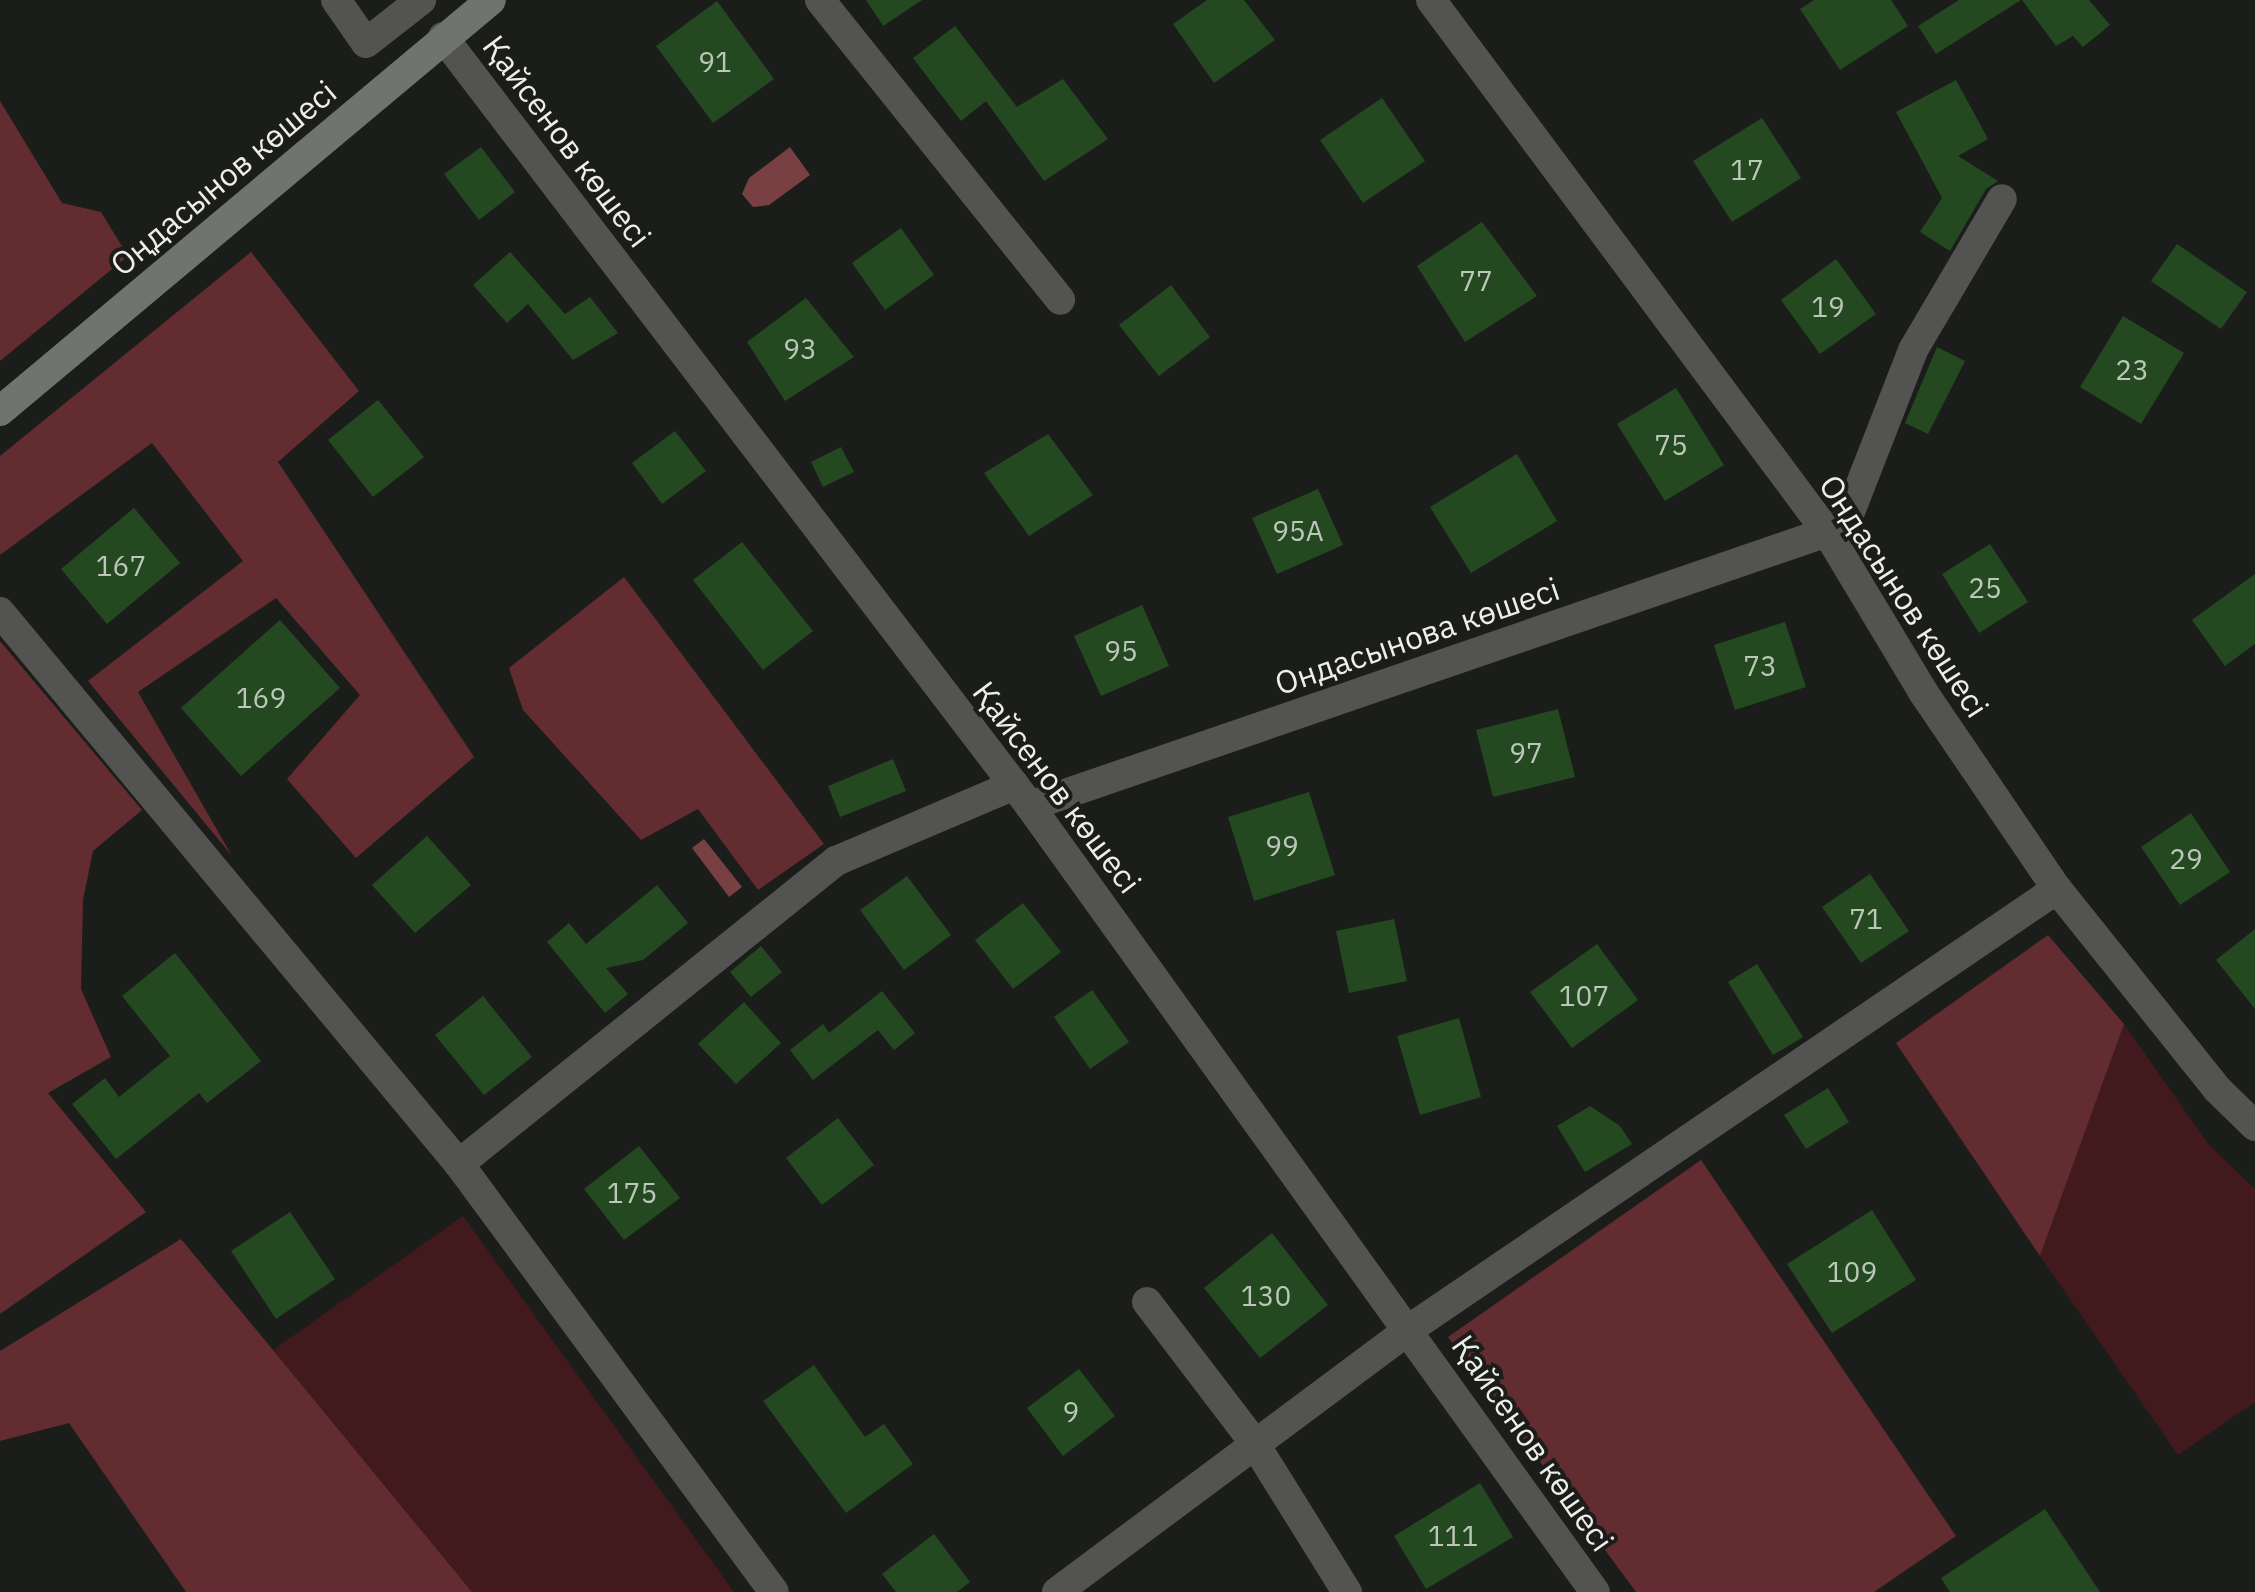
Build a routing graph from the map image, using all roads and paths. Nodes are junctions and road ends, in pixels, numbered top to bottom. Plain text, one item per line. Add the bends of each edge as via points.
1 (336, 0) edge
2 (421, 0) edge
3 (491, 0) edge
4 (820, 0) edge
5 (1431, 0) edge
6 (443, 37) junction
7 (2002, 198) dead end
8 (1060, 300) dead end
9 (0, 410) edge
10 (1827, 532) junction
11 (0, 612) edge
12 (1022, 796) junction
13 (2057, 889) junction
14 (2255, 1126) edge
15 (458, 1164) junction
16 (1146, 1302) dead end
17 (1410, 1328) junction
18 (1253, 1442) junction
19 (774, 1592) edge
20 (1057, 1592) edge
21 (1346, 1592) edge
22 (1595, 1592) edge

1 - 2 street via 366,43
3 - 6 street, Оңдасынов көшесі
4 - 8 street
5 - 10 street, Ондасынов көшесі
6 - 9 street, Оңдасынов көшесі
6 - 12 street, Қайсенов көшесі
7 - 10 street via 1913,350 1848,518
10 - 12 street, Ондасынова көшесі
10 - 13 street, Ондасынов көшесі via 1922,692
11 - 15 street
12 - 15 street, Ондасынова көшесі via 836,861
12 - 17 street, Қайсенов көшесі
13 - 14 street, Ондасынов көшесі via 2217,1089
13 - 17 street
15 - 19 street
16 - 18 street
17 - 18 street
17 - 22 street, Қайсенов көшесі
18 - 20 street
18 - 21 street

